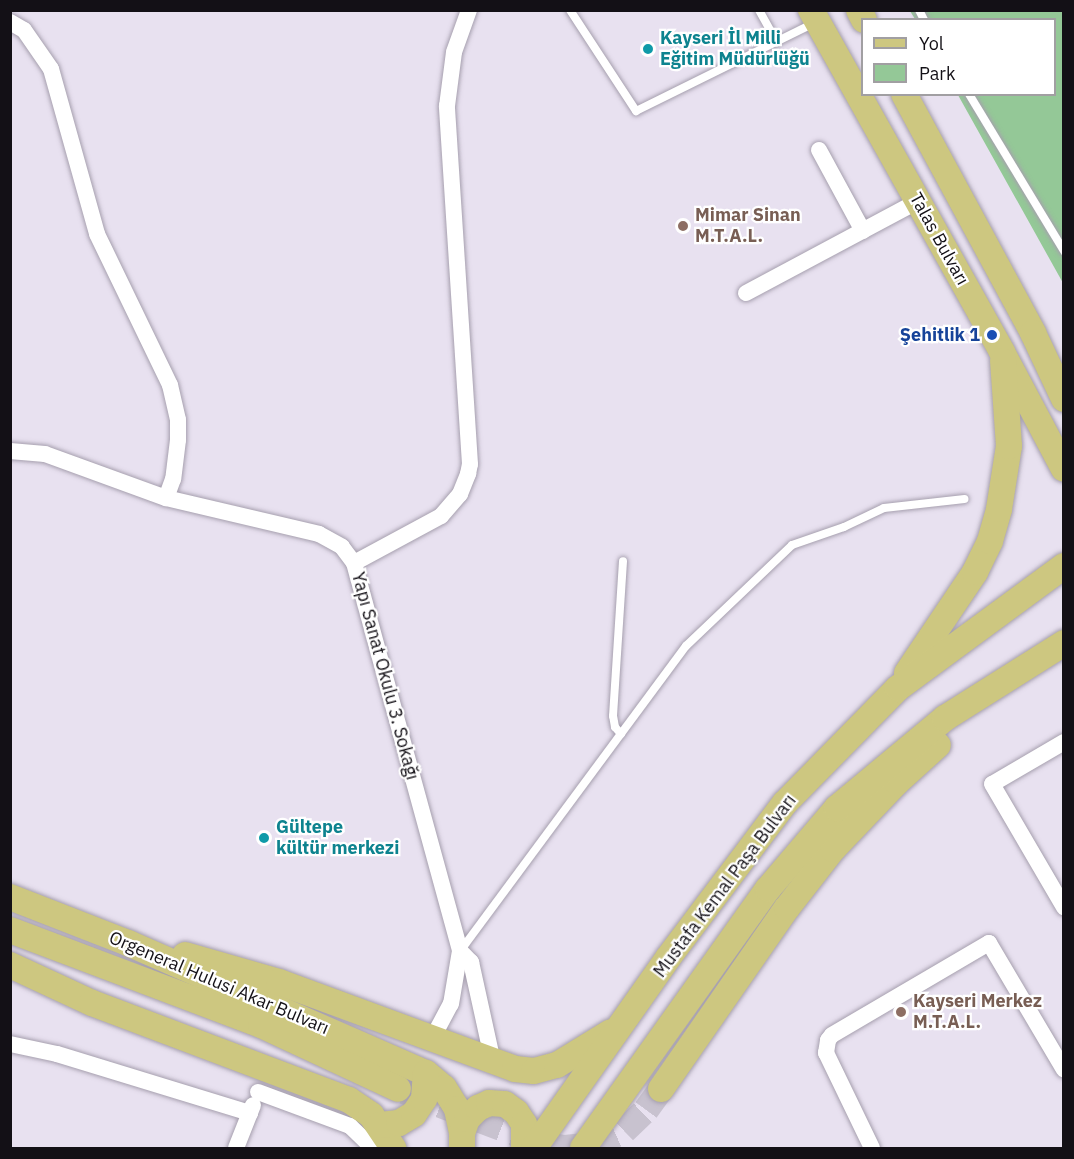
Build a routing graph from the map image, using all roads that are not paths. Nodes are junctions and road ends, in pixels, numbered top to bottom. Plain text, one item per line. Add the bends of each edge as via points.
1 (469, 10) edge
2 (570, 10) edge
3 (759, 10) edge
4 (814, 16) edge
5 (10, 22) edge
6 (777, 42) junction
7 (905, 96) edge
8 (925, 96) edge
9 (970, 96) edge
10 (819, 150) dead end
11 (918, 201) junction
12 (965, 207) junction
13 (863, 231) junction
14 (1064, 251) edge
15 (746, 293) dead end
16 (1039, 345) junction
17 (1002, 352) junction
18 (1064, 380) edge
19 (1064, 399) edge
20 (10, 451) edge
21 (1064, 469) edge
22 (166, 498) junction
23 (964, 499) dead end
24 (623, 561) dead end
25 (354, 563) junction
26 (1064, 566) edge
27 (1064, 643) edge
28 (1023, 669) junction
29 (898, 688) junction
30 (621, 734) junction
31 (1064, 742) edge
32 (10, 897) edge
33 (1064, 907) edge
34 (10, 930) edge
35 (128, 943) junction
36 (460, 951) junction
37 (10, 965) edge
38 (619, 1028) junction
39 (432, 1039) junction
40 (10, 1044) edge
41 (493, 1062) junction
42 (1064, 1070) edge
43 (426, 1073) junction
44 (263, 1081) junction
45 (398, 1089) tunnel mouth
46 (661, 1089) tunnel mouth
47 (250, 1113) junction
48 (377, 1137) edge
49 (462, 1141) edge
50 (236, 1149) edge
51 (393, 1149) edge
52 (524, 1149) edge
53 (534, 1149) edge
54 (583, 1149) edge
55 (872, 1149) edge

1 - 25 street via 454,52 447,106 468,474 460,494 441,516
2 - 6 lane via 636,111
3 - 6 lane
4 - 6 lane
4 - 11 main road, Talas Bulvarı
5 - 22 street via 24,30 51,69 97,234 170,385 178,440
7 - 12 main road, Talas Bulvarı
8 - 12 main road
9 - 14 lane
10 - 13 street
11 - 13 street
11 - 17 main road, Talas Bulvarı
12 - 16 main road, Talas Bulvarı
13 - 15 street
16 - 18 main road
16 - 19 main road, Talas Bulvarı
17 - 21 main road, Talas Bulvarı
17 - 29 main road via 1009,447 993,530 975,572
20 - 22 street, Yapı Sanat Okulu 3. Sokağı via 45,454
22 - 25 street, Yapı Sanat Okulu 3. Sokağı via 319,534 342,547
23 - 30 lane via 884,508 792,545 686,646
24 - 30 lane via 613,716
25 - 36 street, Yapı Sanat Okulu 3. Sokağı
26 - 29 main road, Mustafa Kemal Paşa Bulvarı
27 - 28 main road, Mustafa Kemal Paşa Bulvarı
28 - 46 main road via 897,782 833,849 787,908
28 - 54 main road, Mustafa Kemal Paşa Bulvarı via 945,718 837,808 768,889
29 - 38 main road, Mustafa Kemal Paşa Bulvarı via 785,802
30 - 36 lane
31 - 33 street via 992,784
32 - 35 main road, Orgeneral Hulusi Akar Bulvarı
34 - 45 main road, Orgeneral Hulusi Akar Bulvarı via 261,1025
35 - 39 main road via 216,962
35 - 43 main road, Orgeneral Hulusi Akar Bulvarı
36 - 39 street, Yapı Sanat Okulu 3. Sokağı via 451,1004
36 - 41 street, Yapı Sanat Okulu 3. Sokağı via 471,962
37 - 44 main road
38 - 41 main road via 546,1068 525,1070
38 - 53 main road, Mustafa Kemal Paşa Bulvarı
39 - 41 main road
40 - 47 street via 57,1054
42 - 55 street via 989,943 828,1040 826,1053
43 - 48 main road via 427,1091 414,1114
43 - 49 main road via 451,1098
44 - 47 street
44 - 48 main road via 349,1100 366,1111
47 - 50 street
48 - 51 main road
49 - 52 main road via 468,1119 478,1108 497,1102 511,1107 524,1124

